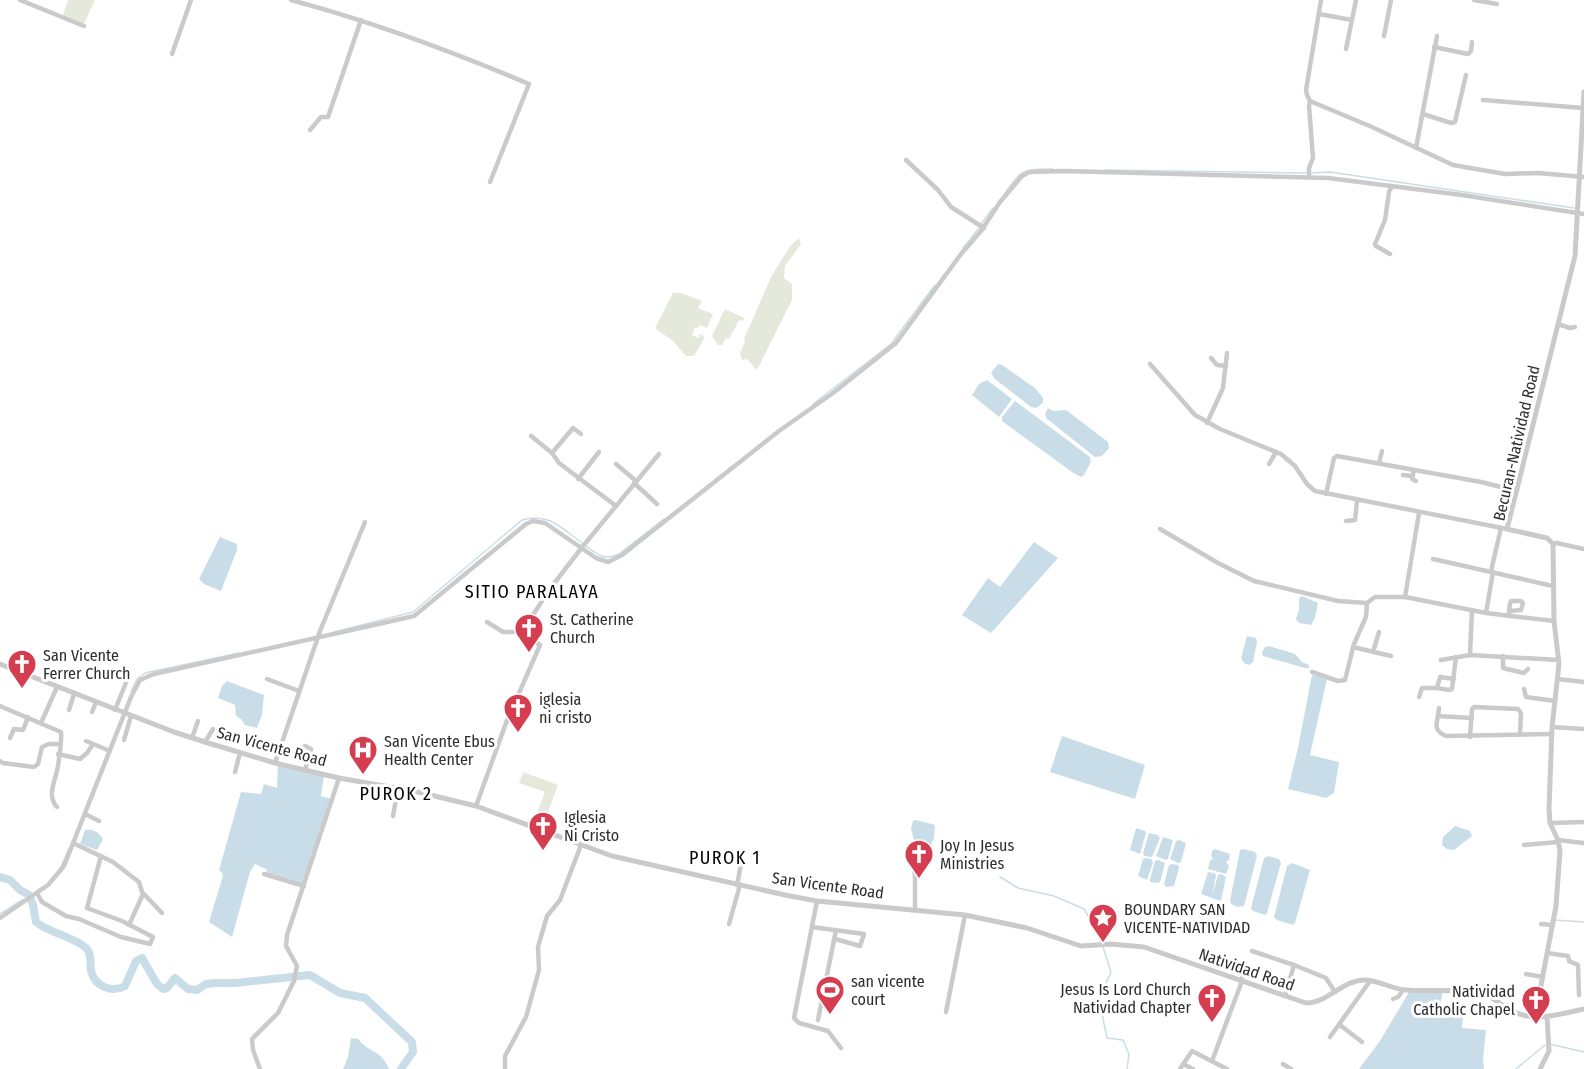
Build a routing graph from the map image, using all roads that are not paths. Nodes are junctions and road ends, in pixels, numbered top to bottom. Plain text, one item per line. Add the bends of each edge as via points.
1 (20, 0) edge
2 (191, 0) edge
3 (291, 0) edge
4 (1321, 0) edge
5 (1356, 0) edge
6 (1391, 0) edge
7 (1474, 0) edge
8 (1497, 4) dead end
9 (1319, 14) junction
10 (361, 20) junction
11 (1352, 20) junction
12 (84, 26) dead end
13 (1384, 36) dead end
14 (1437, 36) dead end
15 (1472, 42) dead end
16 (1434, 47) junction
17 (1346, 50) dead end
18 (172, 54) dead end
19 (1466, 75) dead end
20 (1584, 92) edge
21 (1483, 100) dead end
22 (1310, 101) junction
23 (1583, 108) edge
24 (1423, 114) junction
25 (310, 130) dead end
26 (1416, 148) junction
27 (906, 160) dead end
28 (1581, 176) edge
29 (1309, 177) junction
30 (490, 182) dead end
31 (1392, 186) junction
32 (1577, 210) junction
33 (1584, 214) edge
34 (982, 226) junction
35 (1390, 254) dead end
36 (1558, 324) junction
37 (1575, 327) dead end
38 (1227, 353) dead end
39 (1211, 358) dead end
40 (1150, 364) dead end
41 (1226, 366) junction
42 (1207, 423) junction
43 (581, 434) dead end
44 (531, 436) dead end
45 (1382, 451) dead end
46 (599, 452) dead end
47 (1276, 452) junction
48 (552, 453) junction
49 (659, 454) dead end
50 (1380, 463) junction
51 (616, 464) dead end
52 (1269, 465) dead end
53 (1414, 470) junction
54 (1403, 475) dead end
55 (1412, 476) junction
56 (578, 479) junction
57 (1416, 481) dead end
58 (635, 482) junction
59 (1517, 491) junction
60 (1326, 494) junction
61 (1357, 501) junction
62 (657, 504) dead end
63 (616, 506) junction
64 (1419, 513) junction
65 (1346, 521) dead end
66 (365, 522) dead end
67 (1160, 529) dead end
68 (1504, 529) junction
69 (1553, 544) junction
70 (581, 548) junction
71 (1584, 549) edge
72 (1433, 559) dead end
73 (1492, 572) junction
74 (1553, 586) junction
75 (1405, 597) junction
76 (1367, 603) junction
77 (1472, 610) junction
78 (1486, 613) junction
79 (1554, 621) junction
80 (487, 622) dead end
81 (522, 632) junction
82 (1379, 632) dead end
83 (318, 638) junction
84 (1353, 647) junction
85 (1373, 652) junction
86 (1470, 655) junction
87 (1391, 656) dead end
88 (1503, 656) junction
89 (1456, 657) junction
90 (1441, 660) dead end
91 (1559, 660) junction
92 (0, 664) edge
93 (1528, 669) dead end
94 (1312, 672) dead end
95 (267, 679) dead end
96 (1454, 679) junction
97 (1558, 679) junction
98 (127, 680) dead end
99 (1584, 682) edge
100 (57, 687) junction
101 (1437, 688) junction
102 (1524, 689) dead end
103 (299, 691) junction
104 (74, 694) junction
105 (1419, 697) dead end
106 (1555, 701) junction
107 (96, 702) junction
108 (0, 706) edge
109 (1440, 708) dead end
110 (69, 710) dead end
111 (115, 710) junction
112 (92, 712) dead end
113 (128, 714) junction
114 (1438, 716) junction
115 (28, 717) junction
116 (1472, 718) junction
117 (198, 721) dead end
118 (41, 723) junction
119 (213, 729) dead end
120 (1584, 729) edge
121 (1552, 730) junction
122 (1520, 734) junction
123 (1470, 737) junction
124 (10, 738) dead end
125 (192, 738) junction
126 (124, 740) dead end
127 (86, 741) dead end
128 (205, 742) junction
129 (60, 744) junction
130 (93, 744) junction
131 (305, 746) dead end
132 (110, 751) junction
133 (58, 753) junction
134 (240, 753) junction
135 (275, 763) junction
136 (1, 764) edge
137 (305, 770) junction
138 (235, 772) dead end
139 (339, 778) junction
140 (398, 788) junction
141 (476, 806) junction
142 (57, 807) dead end
143 (85, 814) junction
144 (393, 816) dead end
145 (99, 821) dead end
146 (1584, 822) edge
147 (1550, 823) junction
148 (1558, 841) junction
149 (73, 843) junction
150 (1584, 843) edge
151 (581, 845) junction
152 (1524, 845) dead end
153 (910, 847) dead end
154 (101, 856) junction
155 (742, 859) dead end
156 (264, 874) dead end
157 (738, 885) junction
158 (304, 886) junction
159 (143, 894) junction
160 (35, 895) junction
161 (817, 901) junction
162 (87, 908) junction
163 (915, 909) junction
164 (162, 913) dead end
165 (964, 915) junction
166 (0, 918) edge
167 (79, 919) junction
168 (729, 924) dead end
169 (1540, 924) dead end
170 (129, 925) junction
171 (1553, 926) junction
172 (812, 927) junction
173 (836, 930) junction
174 (835, 939) junction
175 (1106, 945) joint
176 (1252, 951) dead end
177 (1547, 953) junction
178 (1294, 965) junction
179 (1246, 967) dead end
180 (1526, 974) dead end
181 (1543, 976) junction
182 (1242, 981) junction
183 (1370, 981) junction
184 (1403, 990) junction
185 (1335, 992) junction
186 (1579, 994) dead end
187 (1285, 996) junction
188 (1394, 999) dead end
189 (1584, 1009) edge
190 (945, 1012) dead end
191 (1535, 1017) junction
192 (1547, 1017) junction
193 (818, 1020) dead end
194 (1340, 1025) junction
195 (1330, 1037) dead end
196 (1362, 1042) dead end
197 (841, 1048) dead end
198 (1212, 1061) junction
199 (1283, 1064) dead end
200 (1182, 1066) edge
201 (260, 1069) edge
202 (505, 1069) edge
203 (1193, 1069) edge
204 (1227, 1069) edge
205 (1290, 1069) edge
206 (1540, 1069) edge

1 - 12 street
2 - 18 street
3 - 10 street
4 - 9 street
5 - 11 street
6 - 13 street
7 - 8 street
9 - 11 street
9 - 22 street via 1306,90
10 - 25 street via 328,117 321,117
10 - 30 street via 530,84
11 - 17 street
14 - 16 street
15 - 16 street via 1468,54
16 - 24 street
19 - 24 street via 1455,122
20 - 23 street, Becuran-Natividad Road
21 - 23 street
22 - 26 street
22 - 29 street via 1313,158
23 - 28 street, Becuran-Natividad Road
24 - 26 street
26 - 28 street via 1442,161 1479,171
27 - 34 street via 951,207
28 - 32 street, Becuran-Natividad Road
29 - 31 street
29 - 34 street via 1029,172 1018,179
31 - 32 street
31 - 35 street via 1375,244
32 - 33 street
32 - 36 street, Becuran-Natividad Road via 1575,256
34 - 70 street via 904,335 889,349 622,555 608,562
36 - 37 street
36 - 59 street, Becuran-Natividad Road
38 - 41 street
39 - 41 street via 1217,365
40 - 42 street via 1195,416
41 - 42 street via 1223,388
42 - 47 street
43 - 48 street via 573,428
44 - 48 street
45 - 50 street
46 - 56 street
47 - 52 street
47 - 60 street via 1289,460 1311,488
48 - 56 street
49 - 58 street
50 - 53 street
50 - 60 street via 1334,457
51 - 58 street
53 - 55 street
53 - 59 street
54 - 55 street
55 - 57 street
56 - 63 street
58 - 62 street
58 - 63 street
59 - 68 street, Becuran-Natividad Road
60 - 61 street
61 - 64 street
61 - 65 street via 1355,520
63 - 70 street
64 - 68 street
64 - 75 street
66 - 83 street
67 - 76 street via 1254,581 1338,601
68 - 69 street, Becuran-Natividad Road via 1550,539
68 - 73 street
69 - 71 street
69 - 74 street
70 - 81 street
70 - 83 street via 545,523 533,521 414,616
72 - 73 street
73 - 74 street
73 - 78 street
74 - 79 street
75 - 76 street via 1374,597
75 - 77 street
76 - 84 street via 1366,617
77 - 78 street
77 - 86 street
78 - 79 street
79 - 91 street
80 - 81 street via 503,632
81 - 141 street via 540,645
82 - 85 street
83 - 103 street
83 - 113 street via 149,675 136,685
84 - 85 street
84 - 94 street via 1345,680
85 - 87 street
86 - 88 street
86 - 89 street
88 - 91 street
88 - 93 street via 1503,668 1524,674
89 - 90 street
89 - 96 street
91 - 97 street
92 - 100 street, San Vicente Road
95 - 103 street
96 - 101 street via 1440,677
96 - 101 street via 1451,690
97 - 99 street
97 - 106 street
98 - 111 street
100 - 104 street, San Vicente Road
100 - 118 street
101 - 105 street via 1422,688
102 - 106 street via 1526,698
103 - 135 street
104 - 107 street, San Vicente Road
104 - 110 street
106 - 121 street
107 - 111 street, San Vicente Road
107 - 112 street
108 - 115 street
109 - 114 street
111 - 113 street, San Vicente Road
113 - 125 street, San Vicente Road
113 - 126 street
113 - 132 street
114 - 116 street
114 - 123 street via 1438,733
115 - 118 street
115 - 124 street via 23,730 14,729
116 - 122 street via 1474,707 1518,709
116 - 123 street
117 - 125 street
118 - 129 street via 60,731
119 - 128 street
120 - 121 street
121 - 122 street
121 - 147 street
122 - 123 street
125 - 128 street, San Vicente Road
127 - 130 street
128 - 134 street, San Vicente Road
129 - 133 street
129 - 136 street via 42,747 34,767
130 - 132 street
130 - 133 street via 80,759
131 - 137 street via 311,749
132 - 143 street
133 - 142 street via 52,788
134 - 135 street, San Vicente Road
134 - 138 street
135 - 137 street, San Vicente Road
137 - 139 street, San Vicente Road
139 - 140 street, San Vicente Road
139 - 158 street
140 - 141 street, San Vicente Road
140 - 144 street
141 - 151 street, San Vicente Road
143 - 145 street
143 - 149 street
146 - 147 street
147 - 148 street
148 - 150 street
148 - 152 street
148 - 171 street
149 - 154 street
149 - 160 street via 58,875
151 - 157 street, San Vicente Road via 612,856
151 - 202 street via 560,900 547,916 526,1017 505,1056
153 - 163 street
154 - 159 street via 139,882
154 - 162 street
155 - 157 street
156 - 158 street
157 - 161 street, San Vicente Road
157 - 168 street
158 - 201 street via 286,943 297,973 278,1013 252,1039
159 - 164 street
159 - 170 street
160 - 166 street
160 - 167 street via 66,916
161 - 163 street, San Vicente Road
161 - 172 street
162 - 167 street
162 - 170 street
163 - 165 street, San Vicente Road
165 - 175 street, San Vicente Road via 1028,928 1081,945
165 - 190 street
167 - 170 street via 150,944 153,937
169 - 171 street
171 - 177 street
172 - 173 street
172 - 197 street via 794,1018 828,1031
173 - 174 street
173 - 174 street via 864,934 860,946
174 - 193 street
175 - 182 street, Natividad Road via 1144,947
176 - 178 street
177 - 181 street
177 - 186 street via 1568,956 1569,961 1578,965
178 - 185 street via 1326,978
178 - 187 street
179 - 182 street
180 - 181 street
181 - 191 street
182 - 187 street, Natividad Road
182 - 198 street
183 - 184 street
183 - 185 street, Natividad Road via 1356,981
183 - 194 street
184 - 188 street
184 - 191 street via 1479,993 1512,1011
185 - 187 street, Natividad Road via 1310,1004
189 - 192 street
191 - 192 street
192 - 206 street via 1549,1049
194 - 195 street
194 - 196 street
198 - 200 street via 1192,1051
198 - 204 street
199 - 205 street
200 - 203 street

